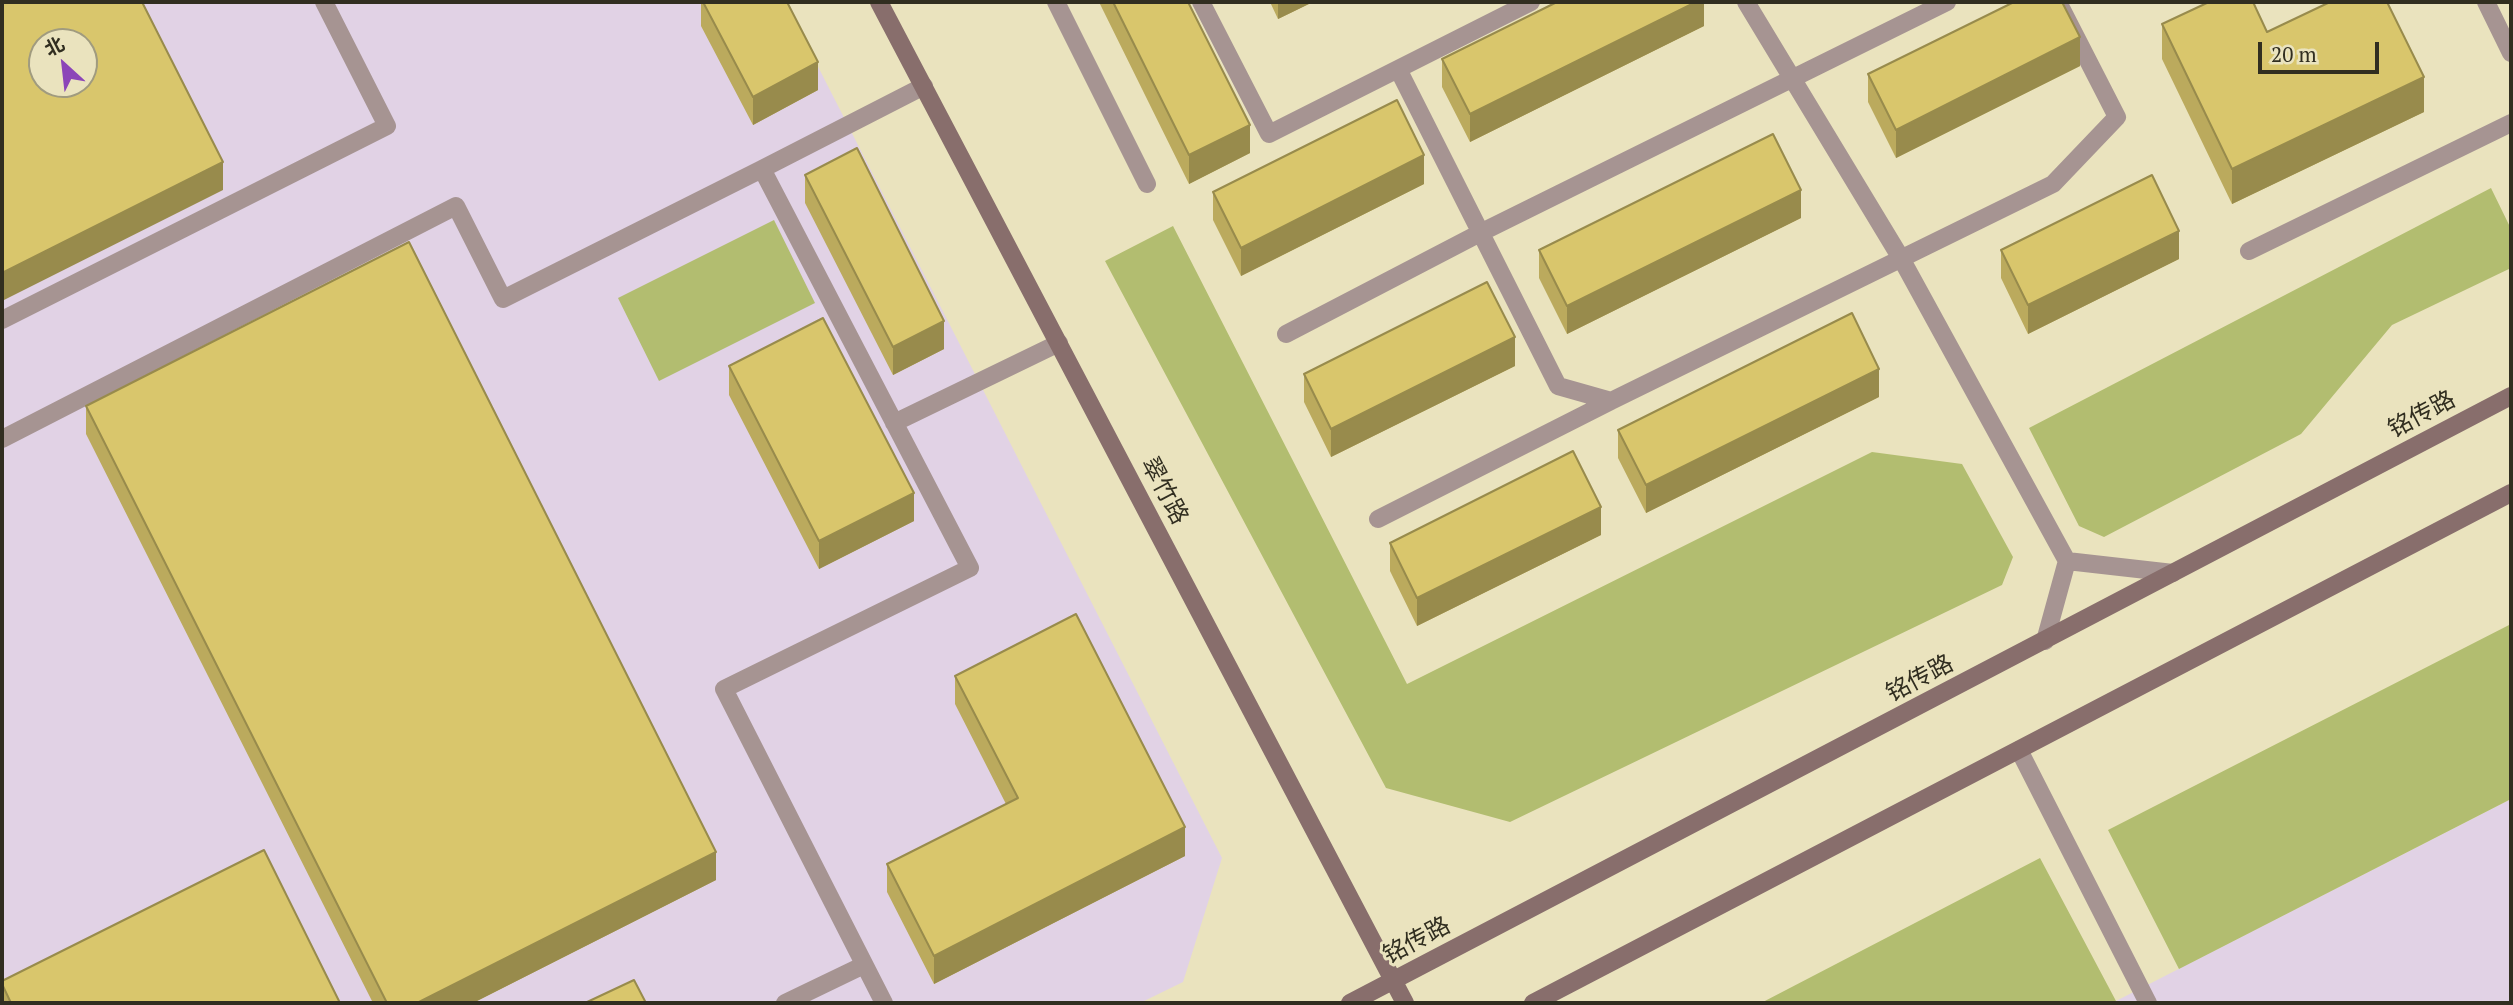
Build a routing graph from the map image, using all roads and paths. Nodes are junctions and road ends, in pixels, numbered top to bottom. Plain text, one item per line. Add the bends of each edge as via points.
1 (324, 2) edge
2 (879, 2) edge
3 (1056, 2) edge
4 (1201, 2) edge
5 (1531, 2) edge
6 (1746, 2) edge
7 (1947, 2) edge
8 (2058, 2) edge
9 (2486, 2) edge
10 (2511, 53) edge
11 (1398, 69) junction
12 (1792, 79) junction
13 (923, 86) junction
14 (2511, 123) edge
15 (762, 169) junction
16 (1147, 184) dead end
17 (1480, 233) junction
18 (2249, 251) dead end
19 (1902, 260) junction
20 (2, 320) edge
21 (1286, 334) dead end
22 (1059, 343) junction
23 (2511, 396) edge
24 (1611, 401) junction
25 (894, 423) junction
26 (2, 439) edge
27 (2511, 493) edge
28 (1378, 519) dead end
29 (2067, 561) junction
30 (2173, 573) junction
31 (2045, 641) junction
32 (2019, 750) junction
33 (864, 965) junction
34 (1395, 981) junction
35 (785, 1003) edge
36 (884, 1003) edge
37 (1350, 1003) edge
38 (1405, 1003) edge
39 (1533, 1003) edge
40 (2148, 1003) edge

1 - 20 lane via 387,126
2 - 13 main road, 翠竹路
3 - 16 lane
4 - 11 lane via 1269,134
5 - 11 lane
6 - 12 lane
7 - 12 lane
8 - 19 lane via 2117,117 2053,184
9 - 10 lane
11 - 17 lane
12 - 17 lane
12 - 19 lane
13 - 15 lane
13 - 22 main road, 翠竹路
14 - 18 lane
15 - 25 lane
15 - 26 lane via 503,299 456,206
17 - 21 lane
17 - 24 lane via 1558,386
19 - 24 lane
19 - 29 lane
22 - 25 lane
22 - 34 main road, 翠竹路
23 - 30 main road, 铭传路
24 - 28 lane
25 - 33 lane via 970,568 724,689
27 - 32 main road
29 - 30 lane
29 - 31 lane
30 - 31 main road, 铭传路
31 - 34 main road, 铭传路
32 - 39 main road
32 - 40 lane
33 - 35 lane
33 - 36 lane
34 - 37 main road, 铭传路
34 - 38 main road, 翠竹路

